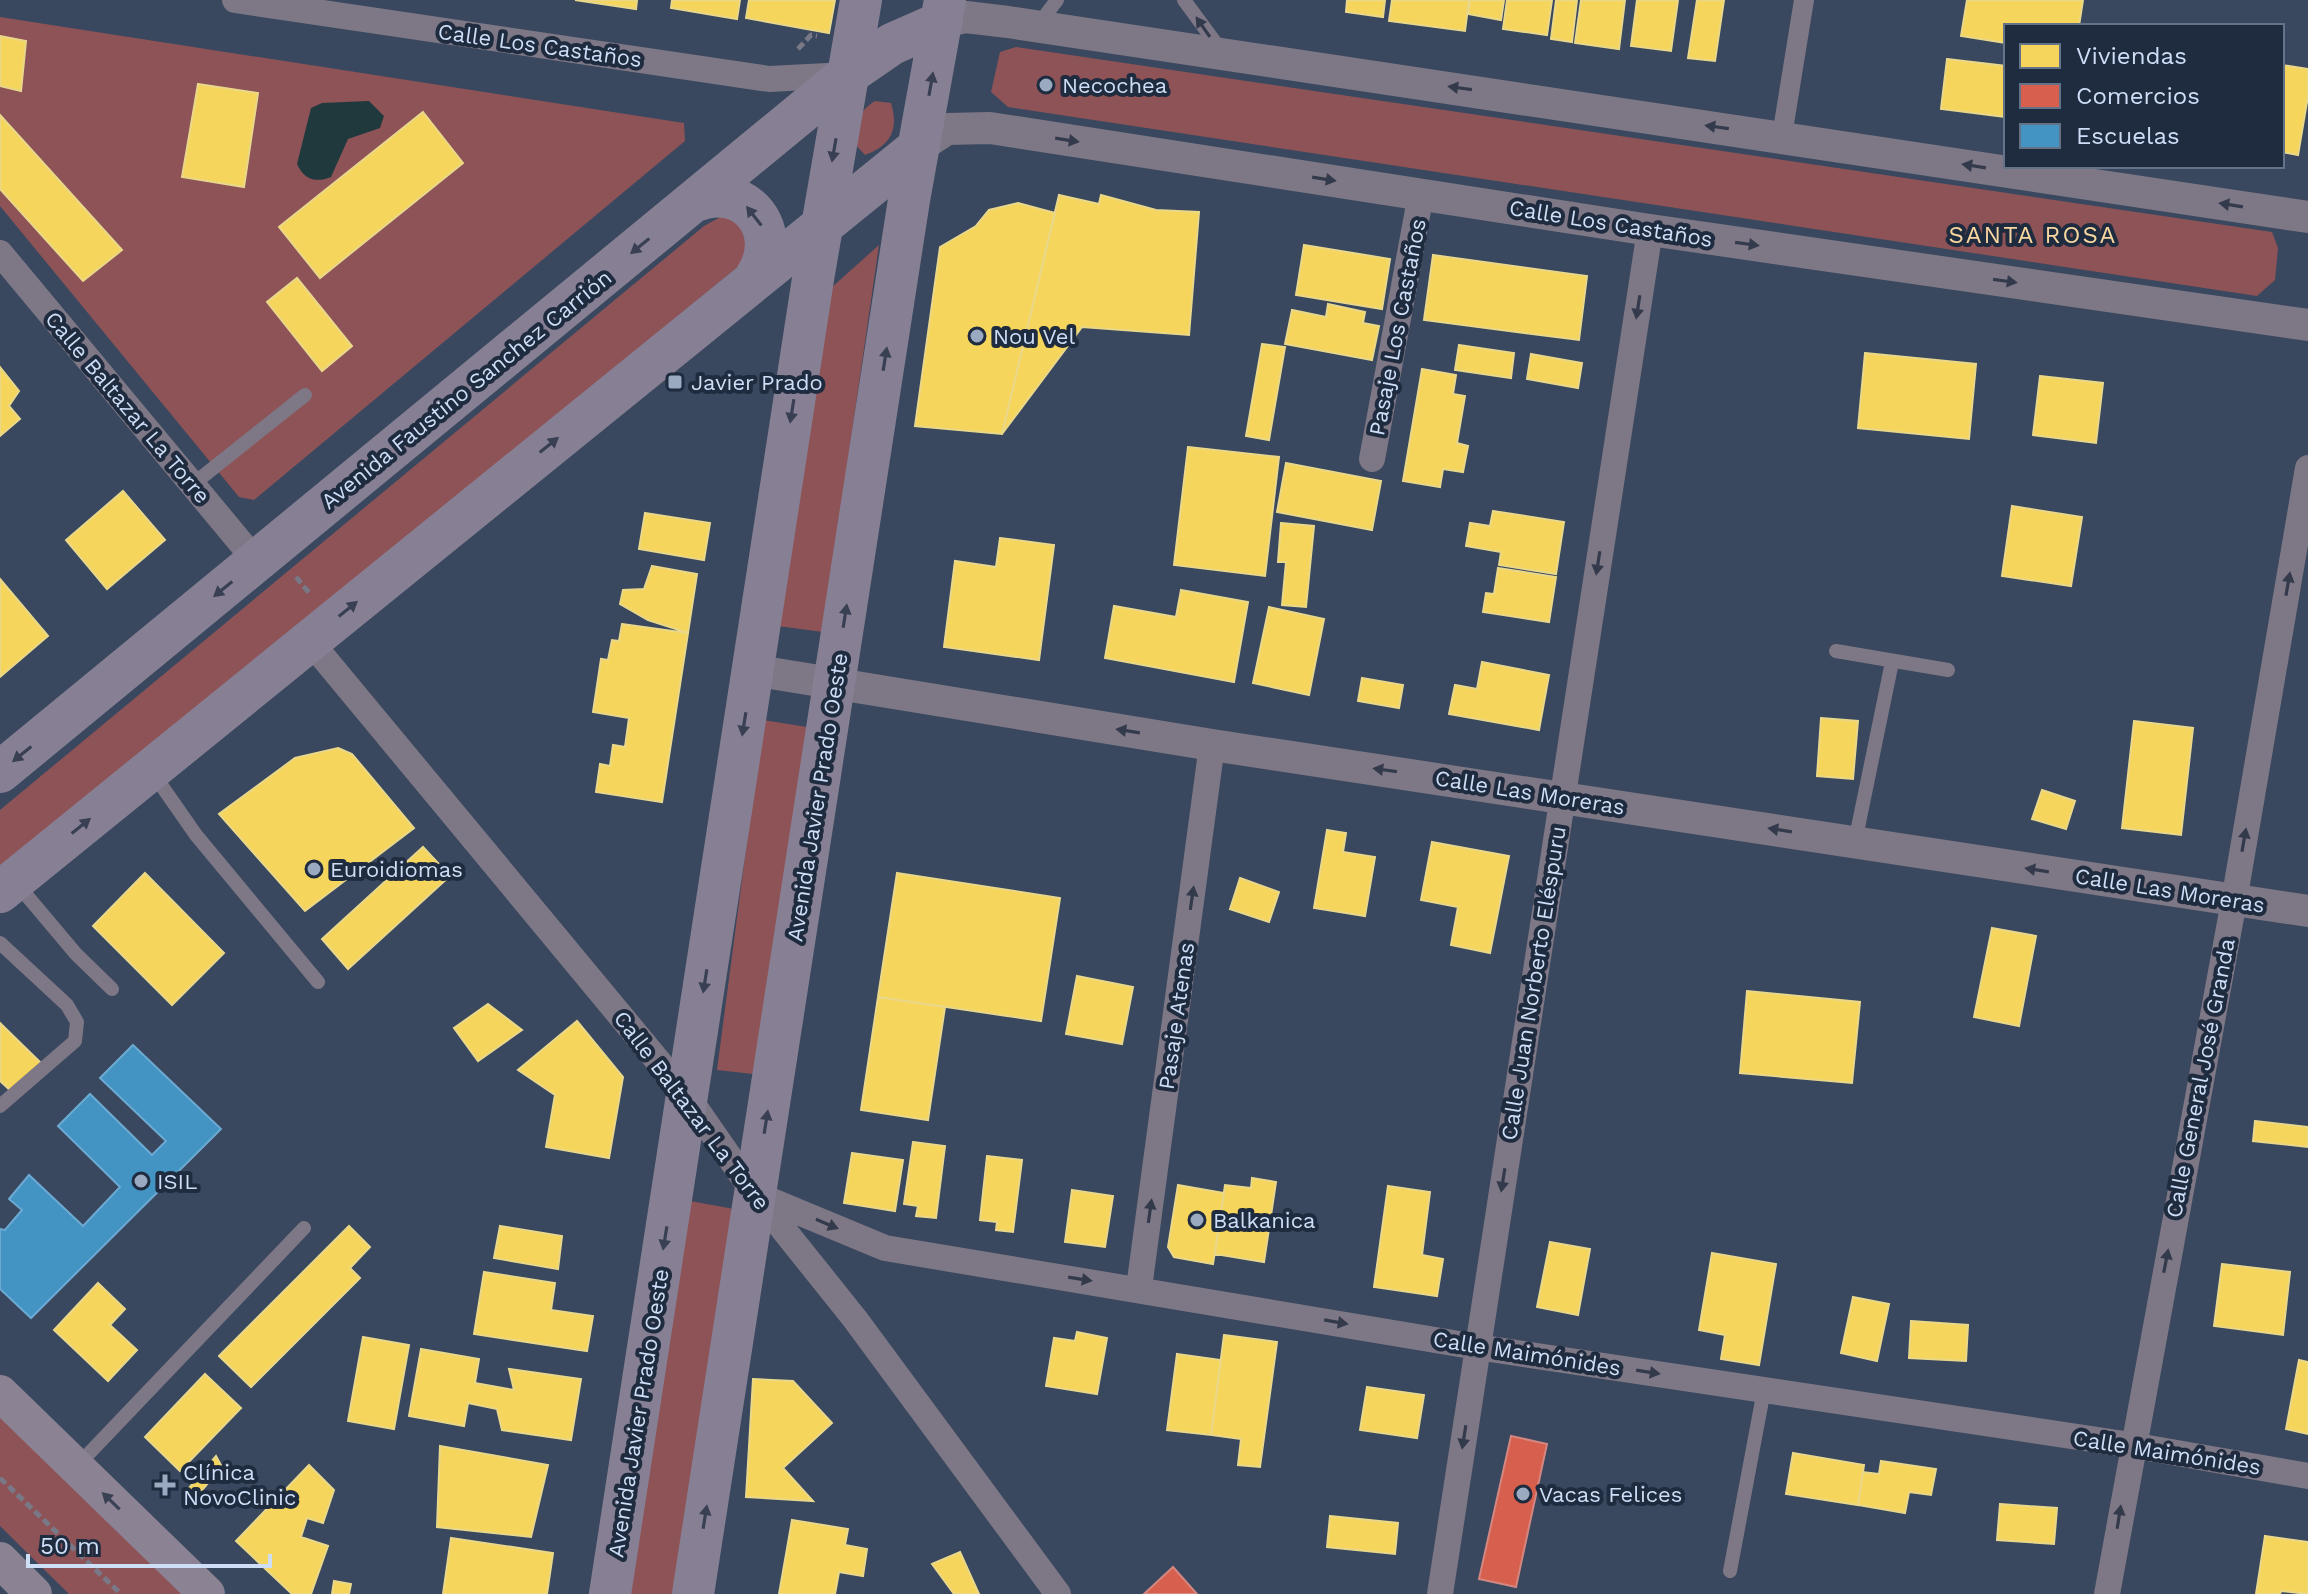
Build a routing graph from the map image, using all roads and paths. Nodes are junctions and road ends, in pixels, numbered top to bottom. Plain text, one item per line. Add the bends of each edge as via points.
1 (235, 0) edge
2 (861, 0) edge
3 (1057, 0) edge
4 (1804, 0) edge
5 (1189, 1) edge
6 (944, 11) edge
7 (1037, 26) junction
8 (1222, 53) junction
9 (847, 75) junction
10 (1782, 136) junction
11 (919, 147) junction
12 (1421, 194) junction
13 (693, 202) junction
14 (2308, 217) edge
15 (821, 224) junction
16 (1650, 230) junction
17 (0, 253) edge
18 (755, 278) junction
19 (2308, 325) edge
20 (305, 395) dead end
21 (1372, 459) dead end
22 (2308, 468) edge
23 (192, 485) junction
24 (264, 555) junction
25 (321, 630) junction
26 (1836, 651) dead end
27 (1892, 662) junction
28 (752, 670) junction
29 (1948, 670) dead end
30 (834, 683) junction
31 (1212, 745) junction
32 (150, 770) junction
33 (0, 772) edge
34 (1561, 796) junction
35 (1855, 842) junction
36 (7, 886) edge
37 (2234, 901) junction
38 (2308, 911) edge
39 (0, 943) edge
40 (318, 982) dead end
41 (112, 989) dead end
42 (687, 1096) junction
43 (0, 1106) edge
44 (755, 1194) junction
45 (304, 1228) dead end
46 (1139, 1288) junction
47 (1477, 1347) junction
48 (1764, 1390) junction
49 (0, 1393) edge
50 (2131, 1445) junction
51 (76, 1467) junction
52 (2308, 1476) edge
53 (0, 1478) edge
54 (0, 1560) edge
55 (1730, 1571) dead end
56 (34, 1594) edge
57 (121, 1594) edge
58 (207, 1594) edge
59 (610, 1594) edge
60 (693, 1594) edge
61 (1058, 1594) edge
62 (1440, 1594) edge
63 (2107, 1594) edge

1 - 9 street, Calle Los Castaños via 769,79
2 - 9 main road, Avenida Javier Prado Oeste
3 - 7 lane
4 - 10 street
8 -> 5 lane
6 - 7 street
6 - 9 main road, Avenida Faustino Sanchez Carrión
11 -> 6 main road, Avenida Javier Prado Oeste
7 - 8 street
10 -> 8 street
9 - 13 main road, Avenida Faustino Sanchez Carrión
9 -> 15 main road, Avenida Javier Prado Oeste
14 -> 10 street
11 -> 12 street, Calle Los Castaños via 947,129 990,128
11 - 15 main road
30 -> 11 main road, Avenida Javier Prado Oeste
12 - 16 street, Calle Los Castaños
12 - 21 street, Pasaje Los Castaños
18 -> 13 main road via 767,243 753,210 724,196
13 -> 24 main road, Avenida Faustino Sanchez Carrión
15 - 18 main road
15 -> 28 main road, Avenida Javier Prado Oeste
16 -> 19 street, Calle Los Castaños
16 -> 34 street, Calle Juan Norberto Eléspuru
17 - 23 street, Calle Baltazar La Torre
25 -> 18 main road
20 - 23 lane
37 -> 22 street, Calle General José Granda
23 - 24 street, Calle Baltazar La Torre
24 - 25 path
24 -> 33 main road, Avenida Faustino Sanchez Carrión
25 - 32 main road
25 - 42 street, Calle Baltazar La Torre
26 - 27 lane
27 - 29 lane
27 - 35 lane
28 - 30 street, Calle Las Moreras
28 -> 42 main road, Avenida Javier Prado Oeste
31 -> 30 street, Calle Las Moreras
44 -> 30 main road, Avenida Javier Prado Oeste
34 -> 31 street, Calle Las Moreras
46 -> 31 street, Pasaje Atenas
36 -> 32 main road
32 - 40 lane via 196,835
35 -> 34 street, Calle Las Moreras
34 -> 47 street, Calle Juan Norberto Eléspuru
37 -> 35 street, Calle Las Moreras
36 - 41 lane
37 - 38 street, Calle Las Moreras
50 -> 37 street, Calle General José Granda
39 - 43 lane via 67,1005 77,1022 75,1041
42 - 44 street, Calle Baltazar La Torre
42 -> 59 main road, Avenida Javier Prado Oeste
44 -> 46 street, Calle Maimónides via 885,1248
60 -> 44 main road, Avenida Javier Prado Oeste
44 - 61 street, Calle Baltazar La Torre via 855,1319
45 - 51 lane
46 -> 47 street, Calle Maimónides
47 -> 48 street, Calle Maimónides
47 -> 62 street, Calle Juan Norberto Eléspuru
48 - 50 street, Calle Maimónides
48 - 55 lane
49 - 51 main road
50 - 52 street, Calle Maimónides
63 -> 50 street, Calle General José Granda
58 -> 51 main road
53 - 57 path
54 - 56 main road

